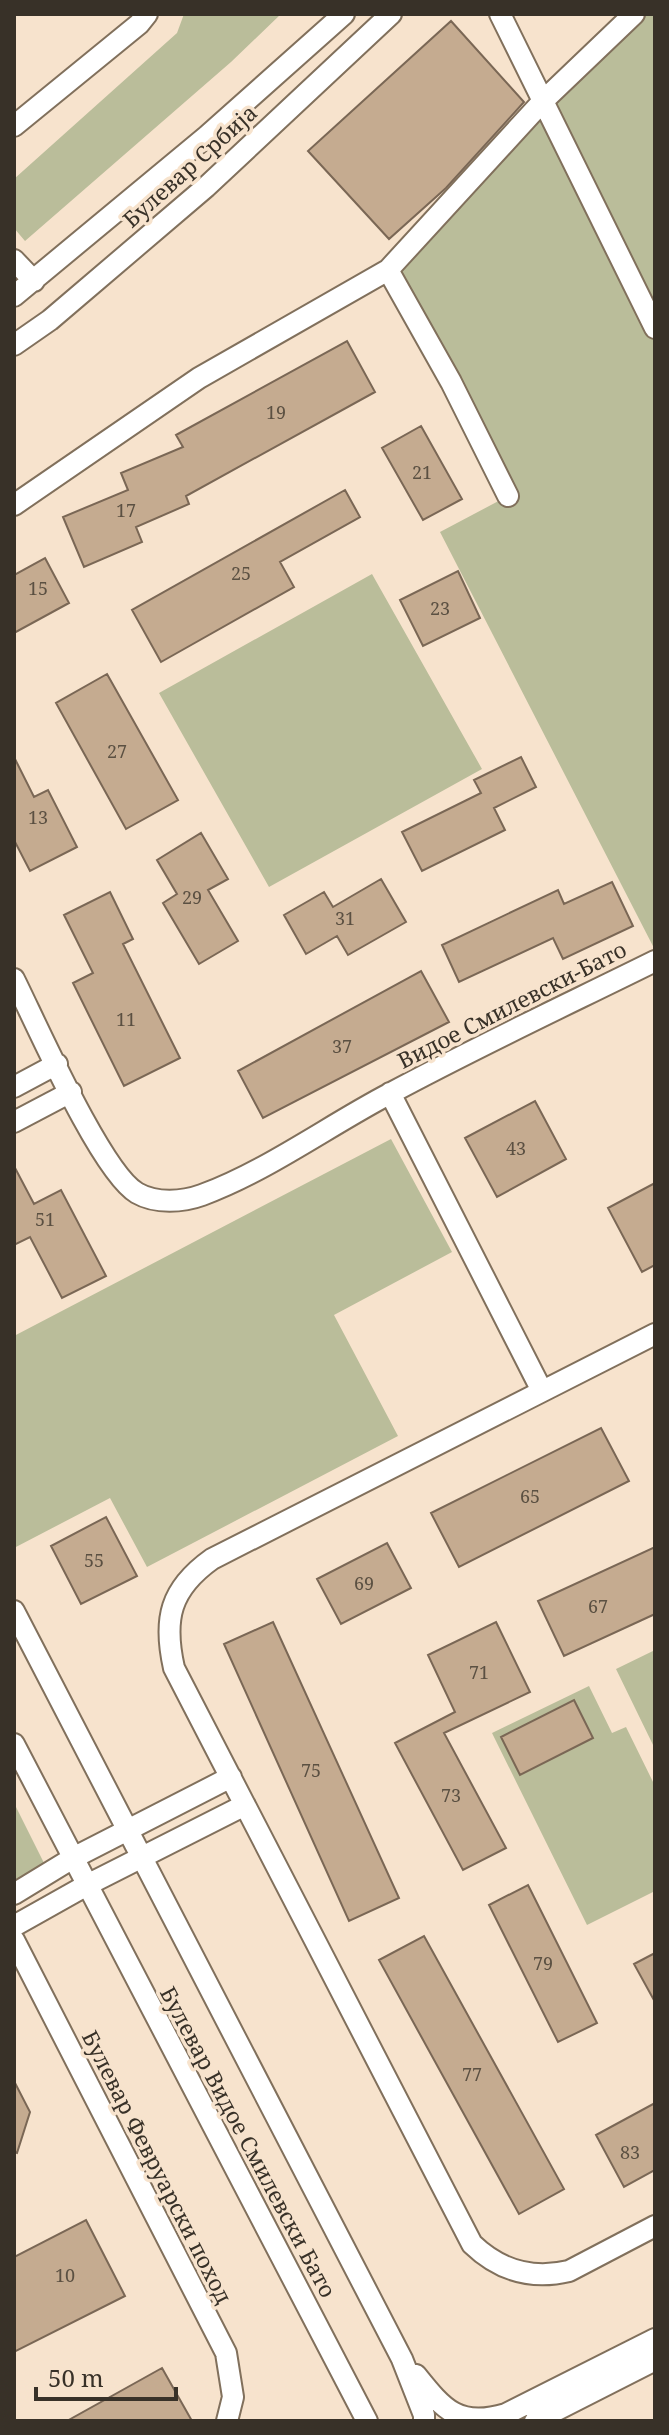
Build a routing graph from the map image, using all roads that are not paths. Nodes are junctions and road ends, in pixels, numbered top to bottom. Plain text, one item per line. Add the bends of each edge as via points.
1 (147, 14) edge
2 (344, 14) edge
3 (391, 14) edge
4 (500, 14) edge
5 (634, 14) edge
6 (543, 101) junction
7 (14, 126) edge
8 (14, 260) edge
9 (388, 270) junction
10 (34, 281) junction
11 (14, 296) edge
12 (655, 328) edge
13 (14, 345) edge
14 (508, 496) dead end
15 (14, 505) edge
16 (655, 961) edge
17 (14, 979) edge
18 (57, 1064) junction
19 (14, 1087) edge
20 (71, 1092) junction
21 (390, 1093) junction
22 (14, 1122) edge
23 (655, 1334) edge
24 (542, 1391) junction
25 (14, 1611) edge
26 (14, 1744) edge
27 (231, 1777) junction
28 (245, 1805) junction
29 (128, 1831) junction
30 (142, 1857) junction
31 (73, 1858) junction
32 (87, 1885) junction
33 (14, 1894) edge
34 (14, 1926) edge
35 (14, 1940) edge
36 (655, 2226) edge
37 (655, 2339) edge
38 (402, 2359) junction
39 (655, 2360) edge
40 (227, 2421) edge
41 (367, 2421) edge
42 (424, 2421) edge
43 (535, 2421) edge

1 - 7 street
2 - 10 street, Булевар Србија
3 - 13 street, Булевар Србија via 206,187
4 - 6 street
5 - 6 street
6 - 9 street
6 - 12 street
8 - 10 street
9 - 14 street
9 - 15 street via 199,378
10 - 11 street, Булевар Србија
16 - 21 street, Видое Смилевски-Бато
17 - 18 street, Видое Смилевски-Бато
18 - 19 street
18 - 20 street, Видое Смилевски-Бато
20 - 21 street, Видое Смилевски-Бато via 120,1178 138,1194 167,1201 199,1196 246,1175
20 - 22 street
21 - 24 street
23 - 24 street
24 - 27 street via 212,1559 182,1587 169,1623 174,1668
25 - 29 street, Булевар Видое Смилевски Бато
26 - 31 street, Булевар Видое Смилевски Бато
27 - 28 street
27 - 29 street
28 - 30 street
28 - 36 street via 472,2244 510,2269 554,2274
29 - 30 street, Булевар Видое Смилевски Бато
29 - 31 street
30 - 32 street
30 - 38 street, Булевар Видое Смилевски Бато
31 - 32 street, Булевар Видое Смилевски Бато
31 - 33 street
32 - 34 street
32 - 41 street, Булевар Видое Смилевски Бато
35 - 40 street, Булевар Февруарски поход via 226,2353 233,2397
37 - 38 street via 488,2420 465,2418 442,2407
38 - 42 street
39 - 43 street

